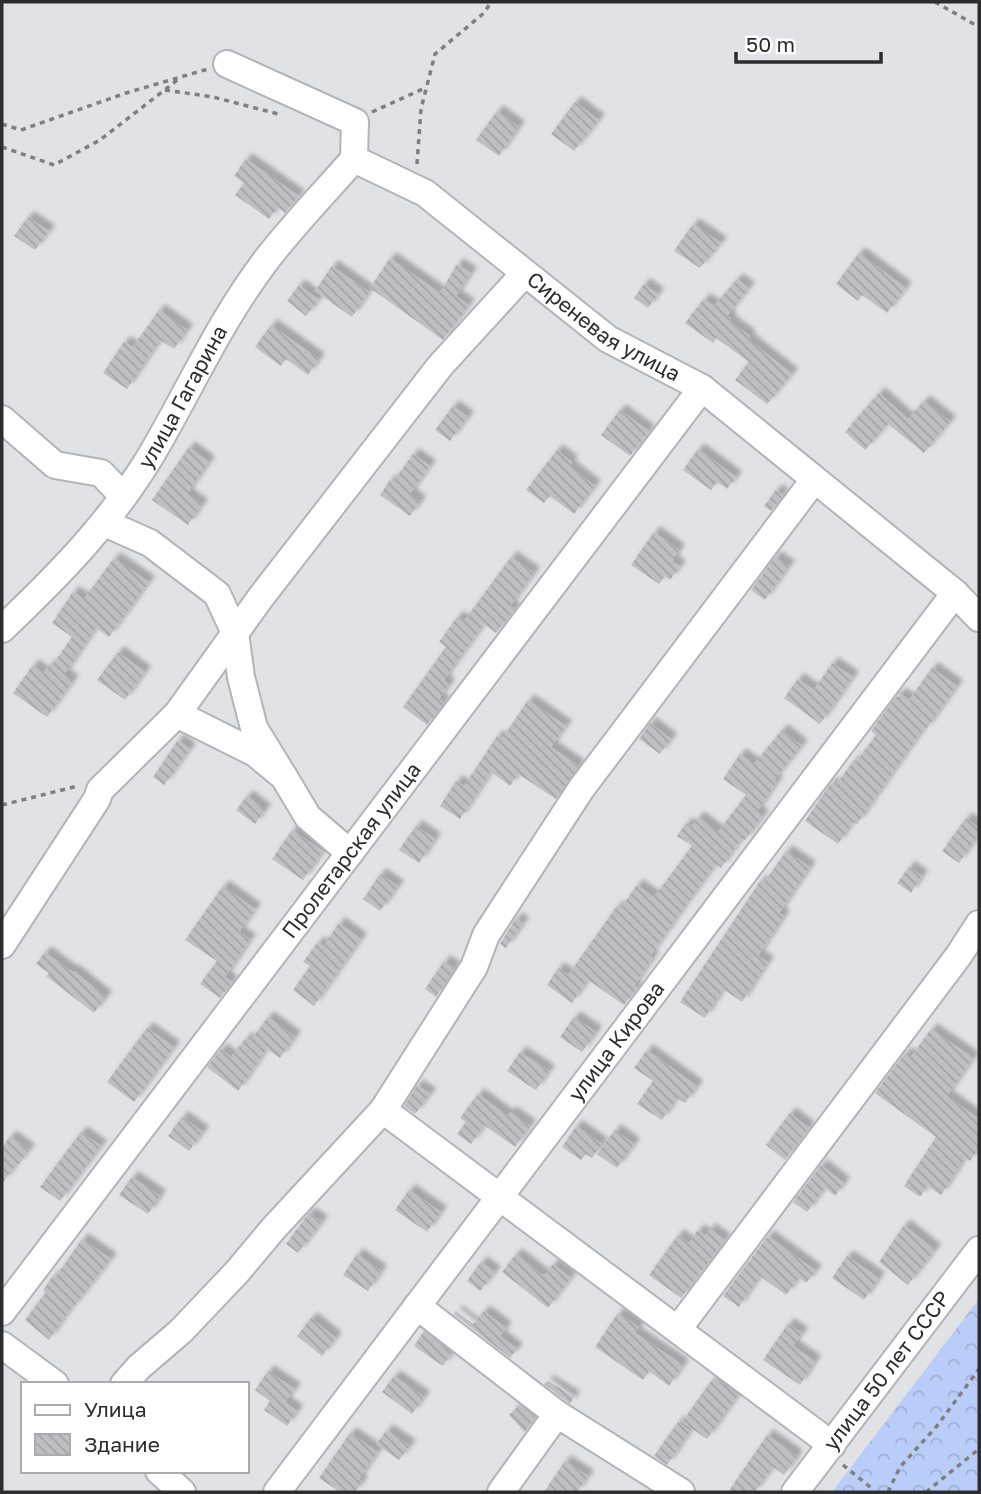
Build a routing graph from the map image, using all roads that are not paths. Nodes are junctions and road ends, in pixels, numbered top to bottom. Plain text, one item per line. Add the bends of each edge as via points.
1 (227, 64) road end
2 (354, 159) junction
3 (524, 274) junction
4 (702, 388) junction
5 (2, 419) edge
6 (814, 480) junction
7 (123, 496) junction
8 (105, 523) junction
9 (955, 593) junction
10 (979, 618) edge
11 (2, 629) edge
12 (235, 633) junction
13 (177, 714) junction
14 (284, 777) junction
15 (350, 853) junction
16 (979, 924) edge
17 (2, 946) edge
18 (383, 1110) junction
19 (499, 1198) junction
20 (979, 1250) edge
21 (416, 1306) junction
22 (2, 1312) edge
23 (678, 1329) junction
24 (2, 1345) edge
25 (52, 1382) edge
26 (126, 1382) edge
27 (557, 1415) junction
28 (832, 1445) junction
29 (161, 1473) edge
30 (183, 1492) edge
31 (277, 1492) edge
32 (500, 1492) edge
33 (681, 1492) edge
34 (795, 1492) edge

1 - 2 street via 355,122
2 - 3 street, Сиреневая улица via 425,193
2 - 7 street, улица Гагарина via 266,260 214,339 152,453
3 - 4 street, Сиреневая улица via 608,339
3 - 12 street via 440,366
4 - 6 street, Сиреневая улица
4 - 15 street, Пролетарская улица
5 - 7 street via 55,465 101,472
6 - 9 street, Сиреневая улица
6 - 18 street via 581,789 486,935 474,967
7 - 8 street, улица Гагарина
8 - 11 street, улица Гагарина
8 - 12 street via 150,543 217,594
9 - 10 street, Сиреневая улица
9 - 19 street, улица Кирова
12 - 13 street
12 - 14 street via 254,728
13 - 14 street via 255,753
13 - 17 street via 100,790
14 - 15 street via 308,817
15 - 22 street, Пролетарская улица
16 - 23 street
18 - 19 street
18 - 26 street via 237,1272
19 - 21 street, улица Кирова
19 - 23 street
20 - 28 street, улица 50 лет СССР
21 - 27 street
21 - 31 street, улица Кирова
23 - 28 street
24 - 25 street
27 - 32 street
27 - 33 street
28 - 34 street, улица 50 лет СССР
29 - 30 street

